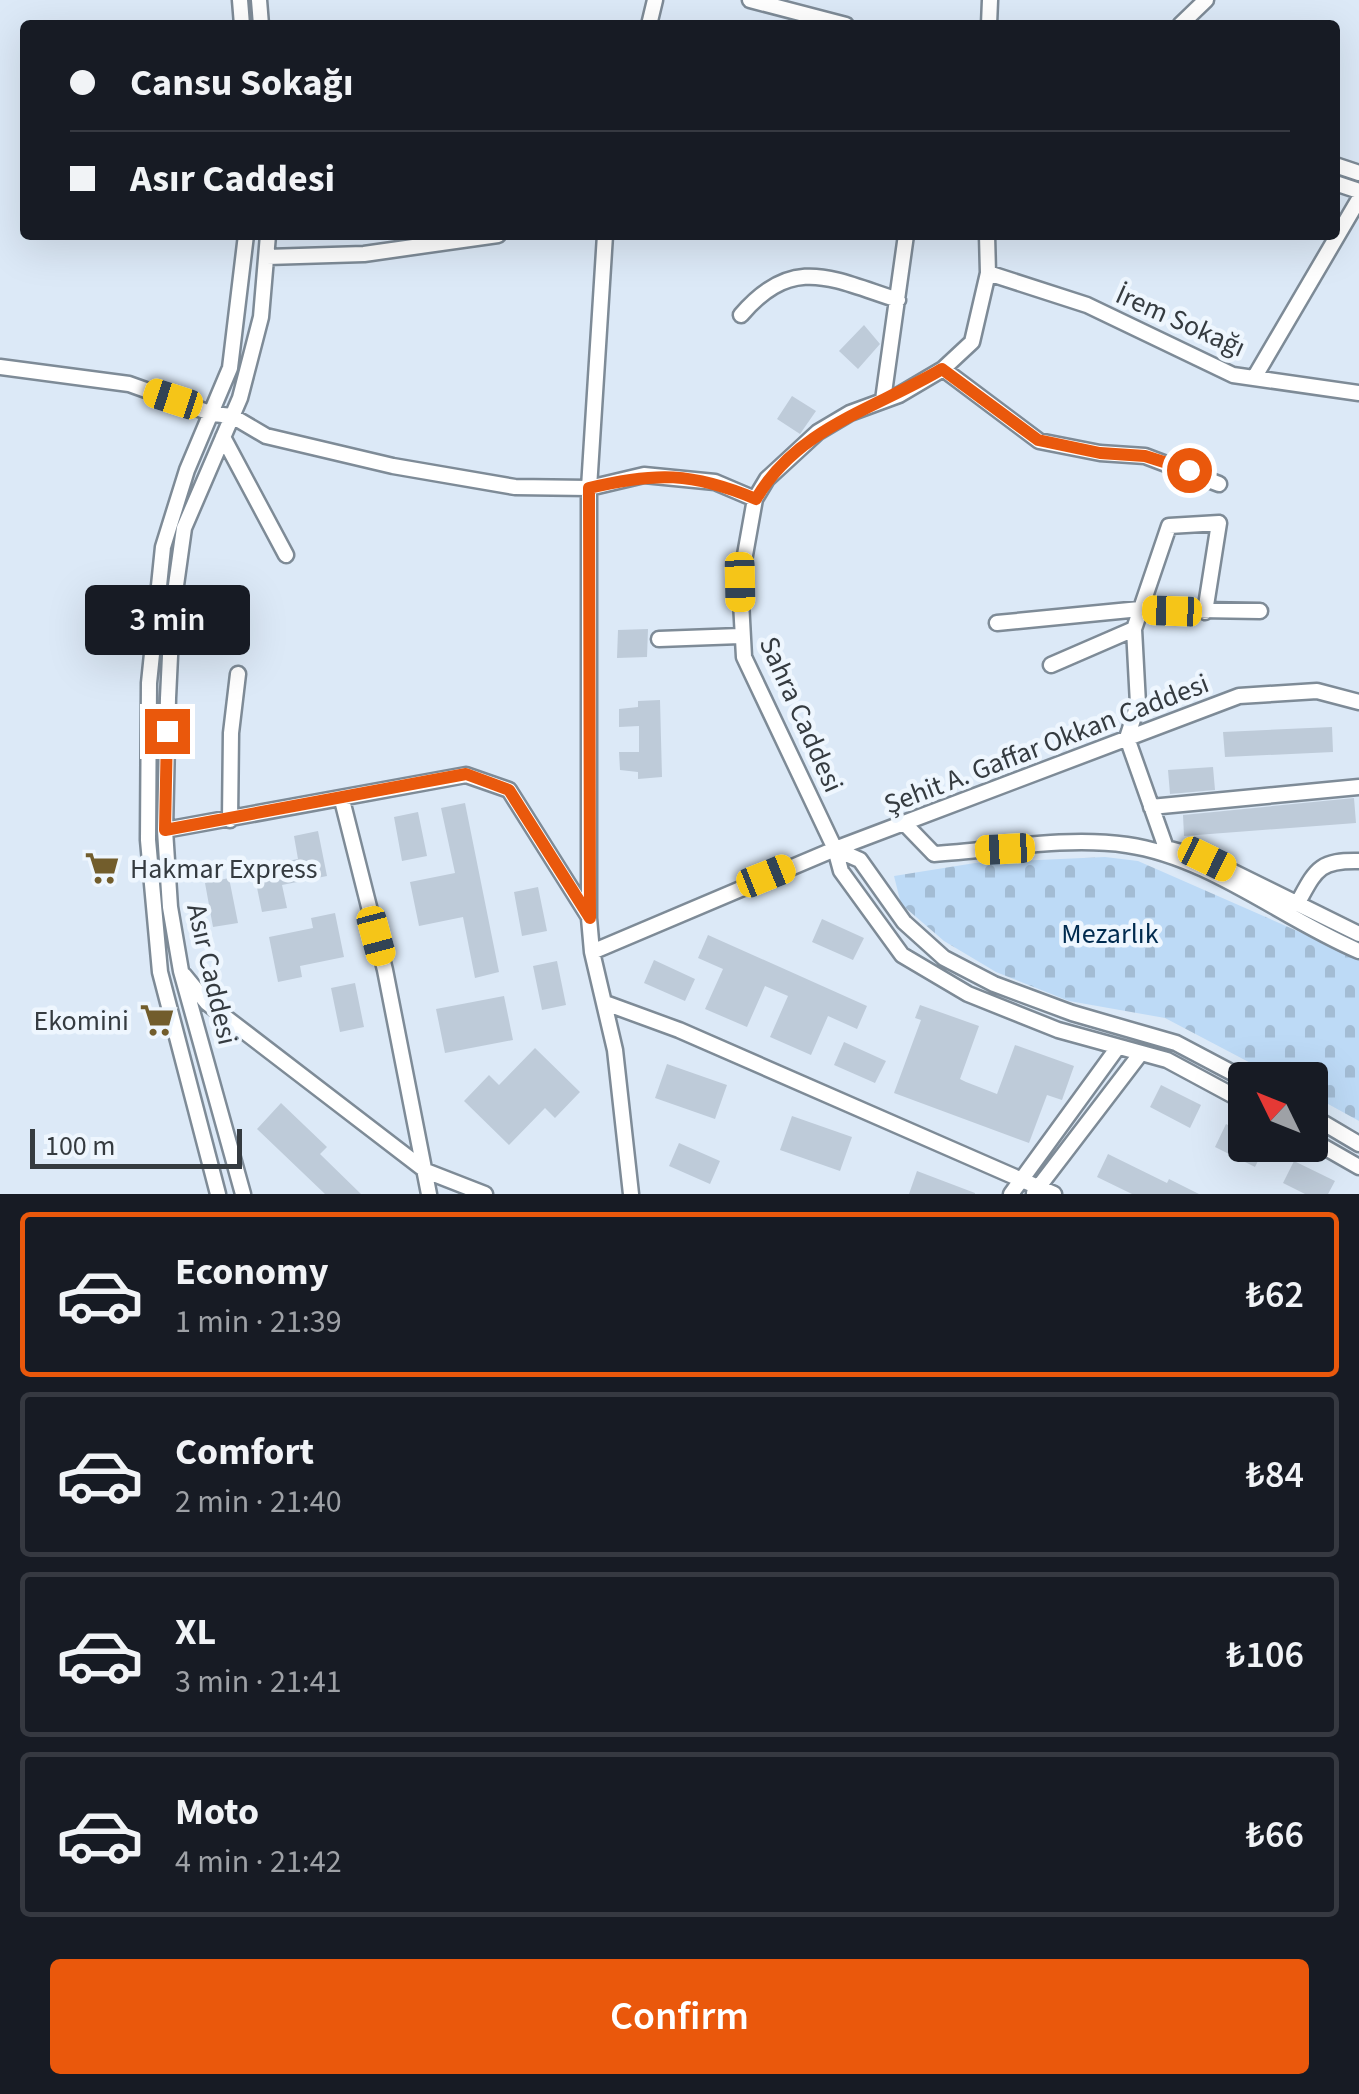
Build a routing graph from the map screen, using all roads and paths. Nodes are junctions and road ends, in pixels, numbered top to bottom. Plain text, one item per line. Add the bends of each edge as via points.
1 (750, 0) edge
2 (1206, 0) edge
3 (827, 20) edge
4 (1185, 20) edge
5 (1359, 199) edge
6 (1340, 231) edge
7 (245, 240) edge
8 (268, 240) edge
9 (463, 240) edge
10 (605, 240) edge
11 (905, 240) edge
12 (987, 240) edge
13 (1335, 240) edge
14 (267, 257) junction
15 (988, 273) junction
16 (898, 300) junction
17 (740, 316) dead end
18 (0, 367) edge
19 (942, 369) junction
20 (1254, 378) junction
21 (1359, 393) edge
22 (884, 400) junction
23 (213, 414) junction
24 (232, 416) junction
25 (223, 437) junction
26 (1218, 484) dead end
27 (589, 488) junction
28 (756, 499) junction
29 (286, 555) dead end
30 (1140, 610) junction
31 (1260, 611) dead end
32 (1205, 612) junction
33 (997, 623) dead end
34 (1134, 629) junction
35 (740, 636) junction
36 (659, 639) dead end
37 (1051, 664) dead end
38 (238, 674) dead end
39 (1359, 702) edge
40 (1127, 738) junction
41 (1359, 787) edge
42 (342, 800) junction
43 (1151, 807) junction
44 (230, 820) junction
45 (905, 824) junction
46 (165, 830) junction
47 (835, 848) junction
48 (1359, 861) edge
49 (1298, 904) junction
50 (590, 918) junction
51 (1359, 934) edge
52 (1359, 951) edge
53 (592, 952) junction
54 (180, 971) junction
55 (608, 1004) junction
56 (1118, 1046) junction
57 (1141, 1053) junction
58 (1228, 1070) edge
59 (1228, 1093) edge
60 (1328, 1126) edge
61 (1359, 1144) edge
62 (1328, 1149) edge
63 (1359, 1167) edge
64 (426, 1171) junction
65 (1024, 1178) junction
66 (1036, 1190) edge
67 (218, 1194) edge
68 (243, 1194) edge
69 (429, 1194) edge
70 (485, 1194) edge
71 (631, 1194) edge
72 (1011, 1194) edge
73 (1054, 1194) edge

1 - 3 street
2 - 4 street
5 - 6 street
7 - 23 street, Asır Caddesi via 230,368
8 - 14 street, Asır Caddesi
9 - 14 street via 364,254
10 - 27 street
11 - 16 street
12 - 15 street, Sahra Caddesi
13 - 20 street
14 - 24 street, Asır Caddesi via 260,317
15 - 19 street, Sahra Caddesi via 972,342
15 - 20 street, İrem Sokağı via 1087,305 1199,362
16 - 17 street via 804,273 761,292
16 - 22 street
18 - 23 street via 129,384
19 - 22 street, Sahra Caddesi
19 - 26 street via 1038,440 1145,456
20 - 21 street, İrem Sokağı
22 - 28 street, Sahra Caddesi via 818,432 767,479
23 - 24 street
23 - 67 street, Asır Caddesi via 162,547 149,683 148,840 160,972
24 - 25 street, Asır Caddesi
24 - 27 street via 266,436 394,466 515,487
25 - 29 street
25 - 46 street, Asır Caddesi via 184,528 172,614
27 - 28 street via 644,475 715,482
27 - 50 street
28 - 35 street, Sahra Caddesi via 740,582
30 - 32 street
30 - 32 street via 1168,526 1219,523
30 - 33 street
30 - 34 street
31 - 32 street
34 - 37 street
34 - 40 street via 1138,704
35 - 36 street
35 - 47 street, Sahra Caddesi via 744,658
38 - 44 street
39 - 40 street, Şehit A. Gaffar Okkan Caddesi via 1317,691 1239,696
40 - 43 street
40 - 45 street, Şehit A. Gaffar Okkan Caddesi
41 - 43 street
42 - 44 street
42 - 50 street via 466,774 509,790
42 - 64 street
43 - 49 street via 1166,848 1207,859
44 - 46 street
45 - 47 street, Şehit A. Gaffar Okkan Caddesi
45 - 52 street via 934,854 1084,842 1130,846 1225,881
46 - 54 street, Asır Caddesi
47 - 53 street, Şehit A. Gaffar Okkan Caddesi
47 - 56 street, Sahra Caddesi via 841,871 902,955 968,994
47 - 58 street, Sahra Caddesi via 860,860 904,922 944,958 994,984 1176,1043
48 - 49 street via 1333,860 1316,870
49 - 51 street
50 - 53 street
53 - 55 street
54 - 64 street via 207,1003
54 - 68 street, Asır Caddesi
55 - 65 street
55 - 71 street
56 - 57 street, Sahra Caddesi
56 - 65 street
57 - 59 street, Sahra Caddesi
57 - 66 street
60 - 61 street
62 - 63 street
64 - 69 street
64 - 70 street
65 - 66 street
65 - 72 street
66 - 73 street

